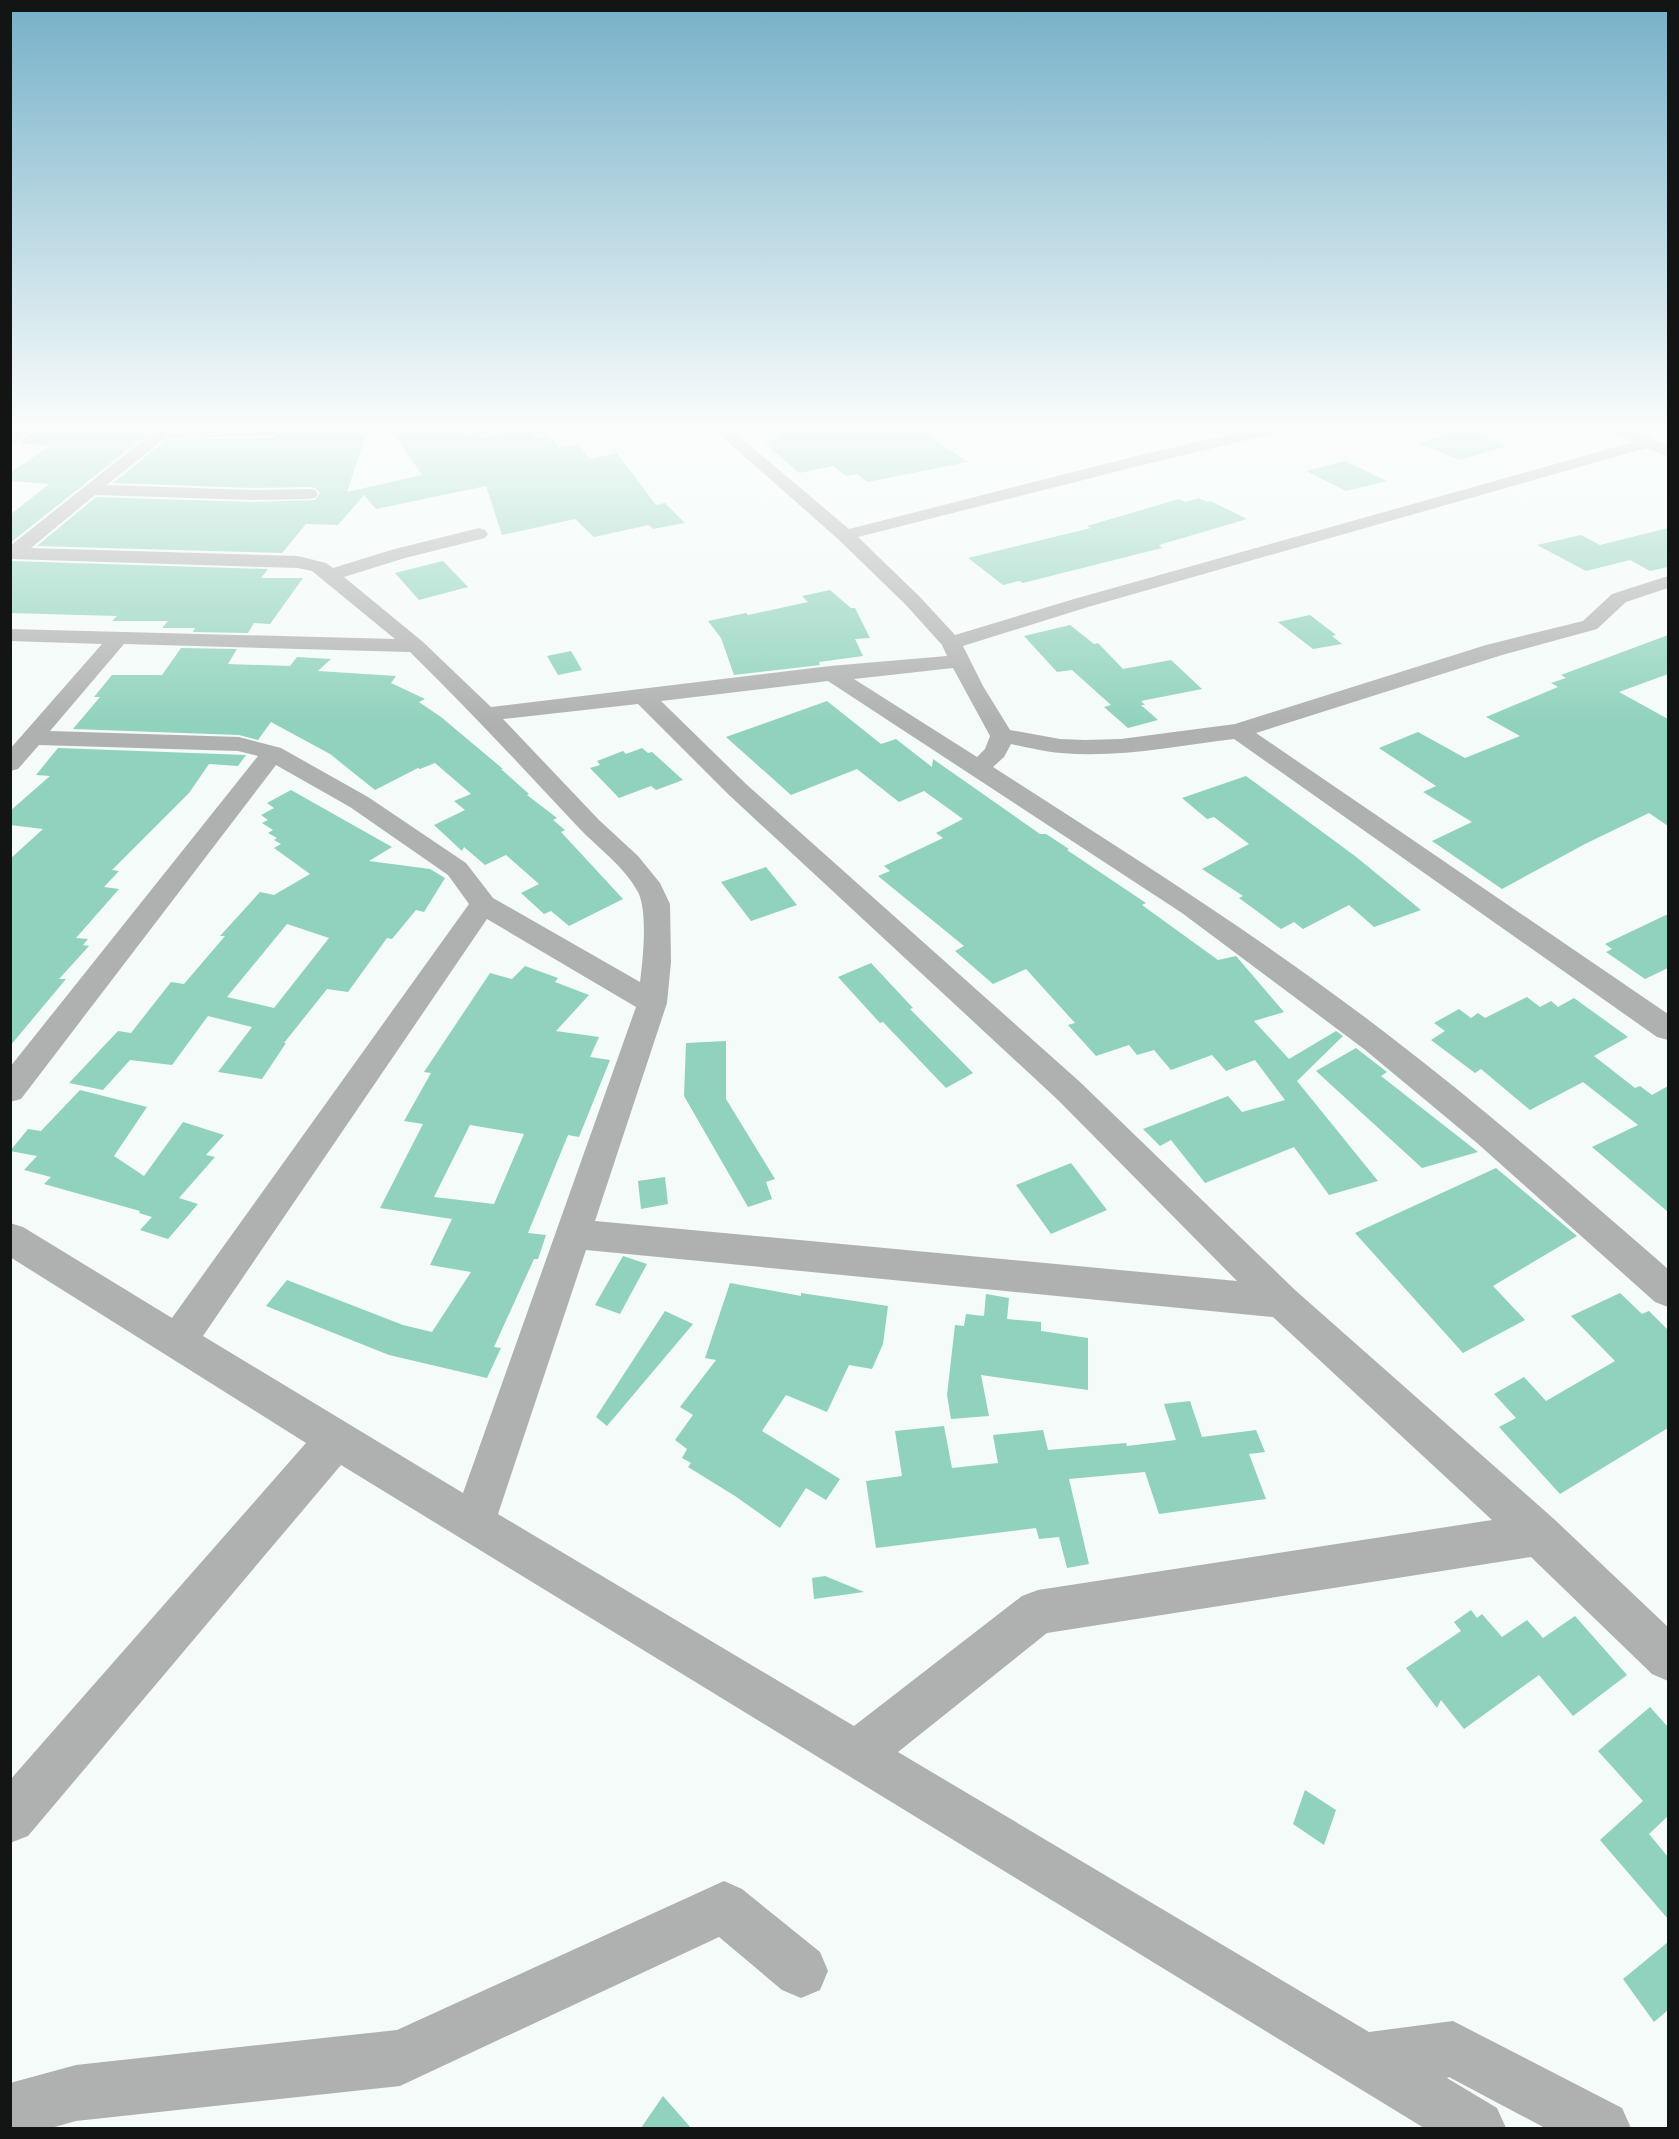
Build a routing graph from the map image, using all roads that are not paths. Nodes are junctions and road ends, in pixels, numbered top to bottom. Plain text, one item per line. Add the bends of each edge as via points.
1 (46, 526) edge
2 (834, 526) edge
3 (881, 526) edge
4 (1354, 526) edge
5 (479, 534) dead end
6 (845, 535) junction
7 (12, 553) edge
8 (328, 576) junction
9 (1668, 582) edge
10 (10, 635) edge
11 (117, 639) junction
12 (416, 646) junction
13 (956, 652) junction
14 (830, 673) junction
15 (645, 698) junction
16 (486, 714) junction
17 (1238, 731) junction
18 (1002, 736) junction
19 (34, 738) junction
20 (273, 753) junction
21 (10, 764) edge
22 (978, 768) junction
23 (483, 904) junction
24 (652, 1003) junction
25 (1662, 1016) edge
26 (10, 1090) edge
27 (572, 1234) junction
28 (10, 1238) edge
29 (1668, 1291) edge
30 (1282, 1302) junction
31 (177, 1342) junction
32 (337, 1438) junction
33 (474, 1524) junction
34 (1539, 1534) junction
35 (1668, 1658) edge
36 (856, 1754) junction
37 (10, 1818) edge
38 (801, 1971) dead end
39 (1365, 2060) junction
40 (10, 2112) edge
41 (1477, 2128) edge
42 (1602, 2128) edge

1 - 7 street
2 - 6 street
3 - 6 street
4 - 13 street via 1092,600
5 - 8 street
6 - 13 street via 913,601
7 - 8 street via 298,562 319,567
8 - 12 street
9 - 17 street via 1619,598 1590,625 1494,650
10 - 11 street
11 - 12 street
11 - 19 street
12 - 16 street
13 - 14 street
13 - 18 street
14 - 15 street
14 - 22 street
15 - 16 street
15 - 30 street via 737,789 1069,1091
16 - 24 street via 629,862 650,890 658,921
17 - 18 street via 1085,747
17 - 25 street
18 - 22 street via 996,752
19 - 20 street via 239,744
19 - 21 street
20 - 23 street via 359,802 457,869
20 - 26 street
22 - 29 street via 1192,907 1375,1041 1489,1134
23 - 24 street
23 - 31 street
24 - 27 street
27 - 30 street
27 - 33 street
28 - 31 street
30 - 34 street
31 - 32 street
32 - 33 street
32 - 37 street
33 - 36 street
34 - 35 street
34 - 36 street via 1038,1612
36 - 39 street
38 - 40 street via 724,1907 400,2058 76,2093
39 - 41 street
39 - 42 street via 1453,2049

